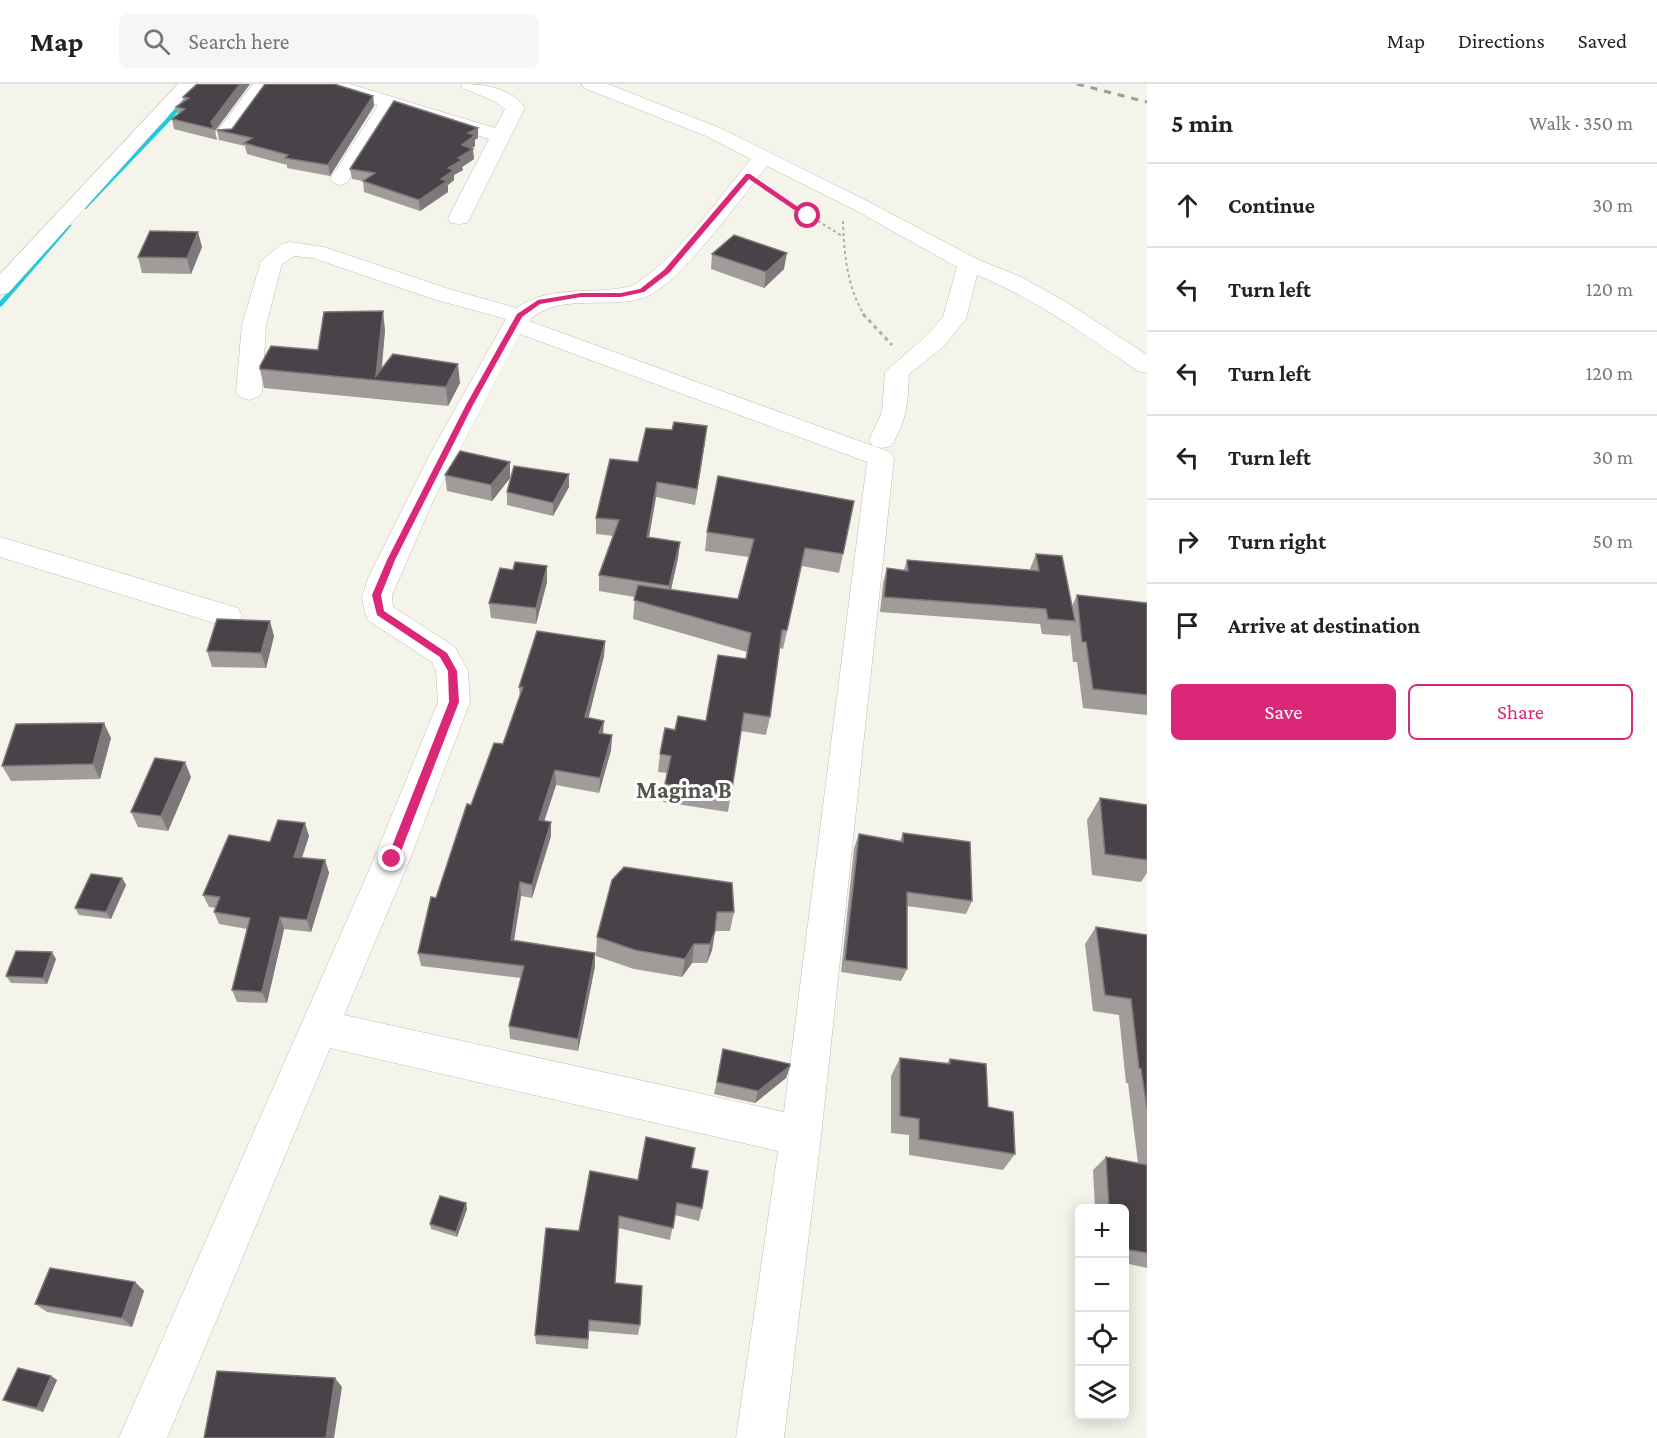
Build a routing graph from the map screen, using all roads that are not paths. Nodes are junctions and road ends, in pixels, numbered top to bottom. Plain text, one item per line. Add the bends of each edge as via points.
1 (188, 84) edge
2 (263, 84) edge
3 (330, 84) edge
4 (470, 84) edge
5 (591, 84) edge
6 (389, 102) junction
7 (225, 134) edge
8 (501, 136) junction
9 (755, 167) junction
10 (340, 179) dead end
11 (459, 218) dead end
12 (969, 264) junction
13 (0, 288) edge
14 (517, 320) junction
15 (1147, 366) edge
16 (249, 392) dead end
17 (882, 440) dead end
18 (0, 547) edge
19 (227, 616) dead end
20 (320, 1028) junction
21 (801, 1136) junction
22 (143, 1438) edge
23 (760, 1438) edge

1 - 13 street
2 - 7 street
3 - 6 street
4 - 8 street via 503,98 515,108
5 - 9 street via 713,132
6 - 8 street
6 - 10 street
8 - 11 street
9 - 12 street via 849,200
9 - 14 street via 666,272 642,291 538,302
12 - 15 street via 1060,308
12 - 17 street via 954,319 934,342 897,372 896,412
14 - 16 street via 316,252 290,249 272,261 254,325
14 - 20 street via 470,405 376,595 380,613 444,655 452,671 454,702
14 - 21 street via 881,458
18 - 19 street
20 - 21 street
20 - 22 street
21 - 23 street

